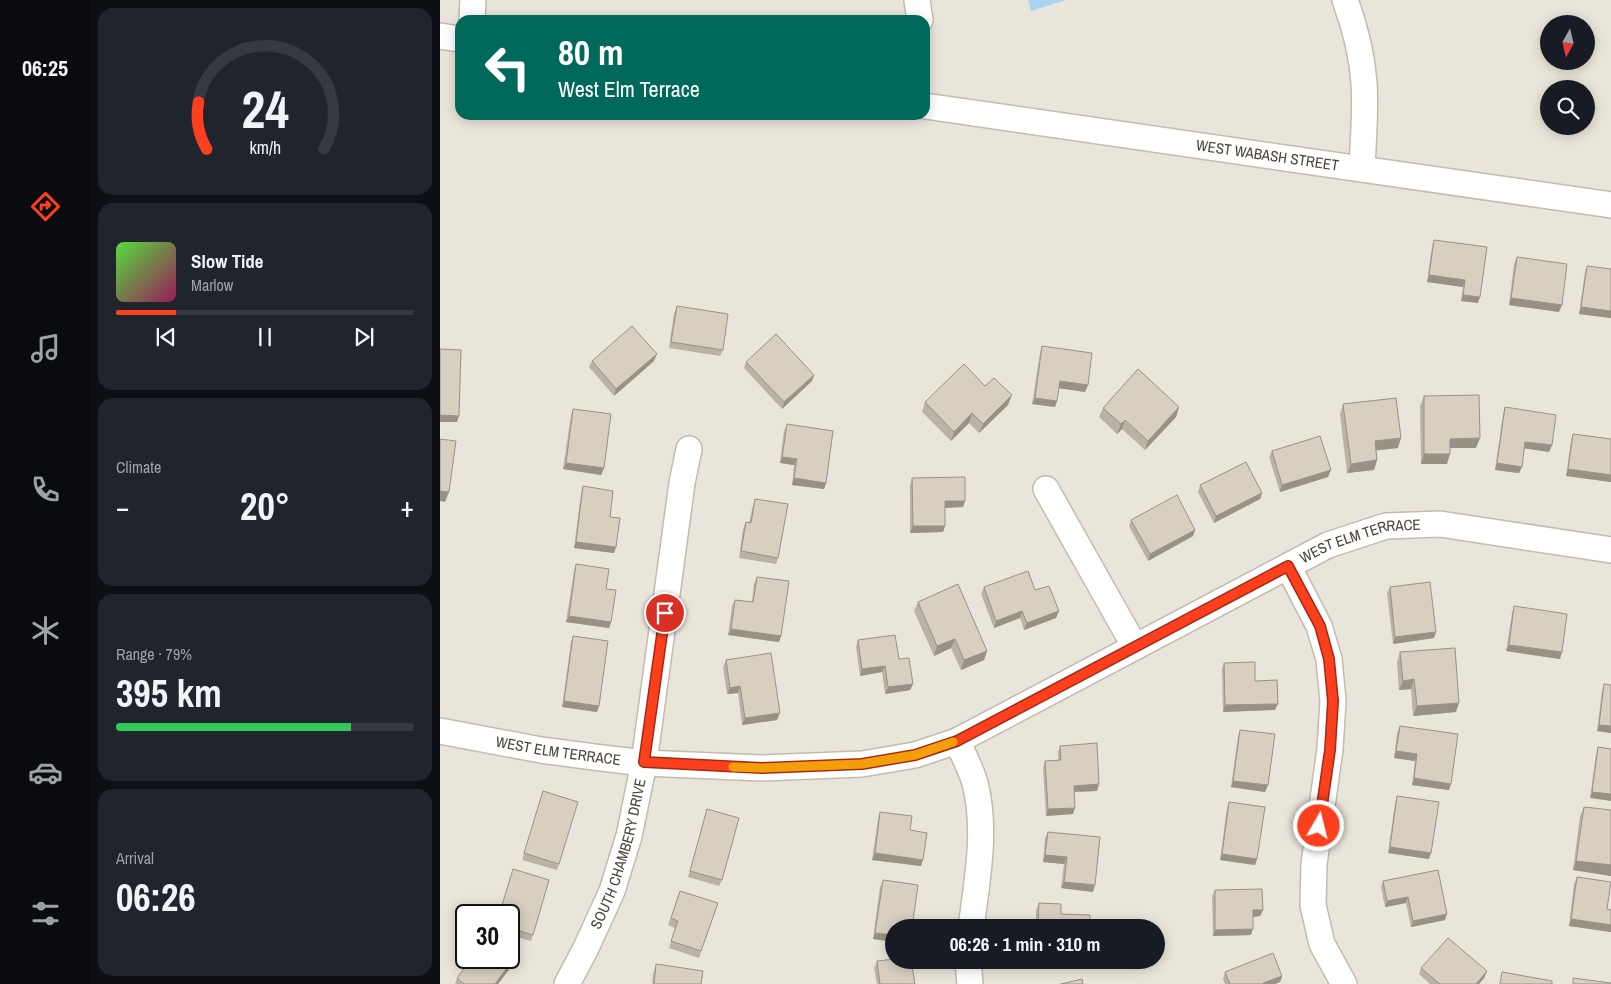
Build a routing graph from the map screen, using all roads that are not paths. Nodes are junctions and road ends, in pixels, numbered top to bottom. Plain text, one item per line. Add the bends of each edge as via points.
1 (473, 0) edge
2 (917, 0) edge
3 (1345, 0) edge
4 (472, 15) edge
5 (919, 15) edge
6 (440, 36) edge
7 (455, 38) edge
8 (930, 107) edge
9 (1362, 169) junction
10 (1611, 205) edge
11 (689, 449) dead end
12 (1046, 489) dead end
13 (1611, 550) edge
14 (1288, 566) junction
15 (1135, 647) junction
16 (440, 731) edge
17 (957, 741) junction
18 (644, 762) junction
19 (972, 919) edge
20 (969, 969) edge
21 (567, 984) edge
22 (970, 984) edge
23 (1344, 984) edge

1 - 4 street
2 - 5 street
3 - 9 street via 1362,62
6 - 7 street
8 - 9 street, WEST WABASH STREET
9 - 10 street, WEST WABASH STREET
11 - 18 street, SOUTH CHAMBERY DRIVE
12 - 15 street
13 - 14 street, WEST ELM TERRACE via 1440,524 1386,526 1328,545
14 - 15 street, WEST ELM TERRACE
14 - 23 street via 1320,626 1329,659 1333,701 1330,750 1314,864 1313,905 1322,944
15 - 17 street, WEST ELM TERRACE
16 - 18 street, WEST ELM TERRACE via 541,750
17 - 18 street, WEST ELM TERRACE via 915,755 862,764 762,768
17 - 19 street via 975,781 981,814
18 - 21 street, SOUTH CHAMBERY DRIVE via 629,836 612,891
20 - 22 street

